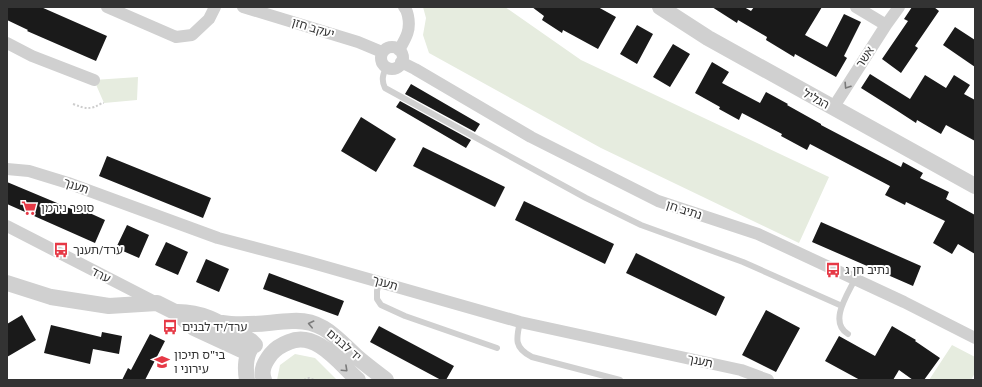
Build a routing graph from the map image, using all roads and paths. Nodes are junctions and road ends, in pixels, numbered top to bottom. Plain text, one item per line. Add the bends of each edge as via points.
1 (107, 7) edge
2 (215, 7) edge
3 (243, 7) edge
4 (404, 7) edge
5 (660, 7) edge
6 (856, 7) edge
7 (899, 7) edge
8 (886, 25) junction
9 (7, 44) edge
10 (399, 50) junction
11 (382, 52) junction
12 (401, 62) junction
13 (386, 67) junction
14 (94, 80) dead end
15 (104, 103) dead end
16 (73, 104) dead end
17 (832, 108) junction
18 (7, 169) edge
19 (975, 186) edge
20 (7, 226) edge
21 (855, 279) junction
22 (379, 282) junction
23 (7, 283) edge
24 (157, 303) junction
25 (842, 306) junction
26 (174, 312) junction
27 (520, 322) junction
28 (222, 323) junction
29 (279, 323) junction
30 (848, 334) dead end
31 (975, 338) edge
32 (496, 348) dead end
33 (252, 350) junction
34 (267, 360) junction
35 (247, 380) edge
36 (264, 380) edge
37 (304, 380) edge
38 (315, 380) edge
39 (358, 380) edge
40 (386, 380) edge
41 (620, 380) edge
42 (768, 380) edge

1 - 2 street via 176,37 192,35 209,19
3 - 11 street, יעקב חזן via 358,42
4 - 10 street via 407,9 410,24 407,37
5 - 17 street, הגליל via 708,38
6 - 8 street
7 - 8 street, אשר
8 -> 17 street, אשר
9 - 14 street
10 - 11 street via 388,48
10 - 12 street
11 - 13 street via 381,62
12 - 13 street via 396,68
12 - 21 street, נתיב חן via 531,137 658,201 758,234
13 - 25 lane via 382,83 385,88 586,198 641,225 743,262
15 - 16 path via 94,108
17 - 19 street, הגליל
18 - 22 street, תענך via 29,171 68,183 218,238
20 - 24 street, ערד
21 - 25 lane
21 - 31 street, נתיב חן
22 - 27 street, תענך
22 - 32 lane via 377,299 381,305
23 - 24 street via 51,297 109,306
24 - 26 street, ערד
25 - 30 lane via 839,323
26 - 28 street, ערד via 193,312
26 - 33 street, ערד via 194,328
27 - 41 lane via 517,341 524,353
27 - 42 street, תענך via 741,370
28 - 29 street, יד לבנים via 242,326
28 - 33 street, ערד via 251,341
29 - 33 street via 264,335
40 -> 29 street, יד לבנים via 321,326 293,321
33 - 34 street via 251,362 260,364
33 - 35 street via 246,367
34 - 36 street via 262,373
34 -> 39 street, יד לבנים via 274,350 293,340 311,341 323,348
37 - 38 path

